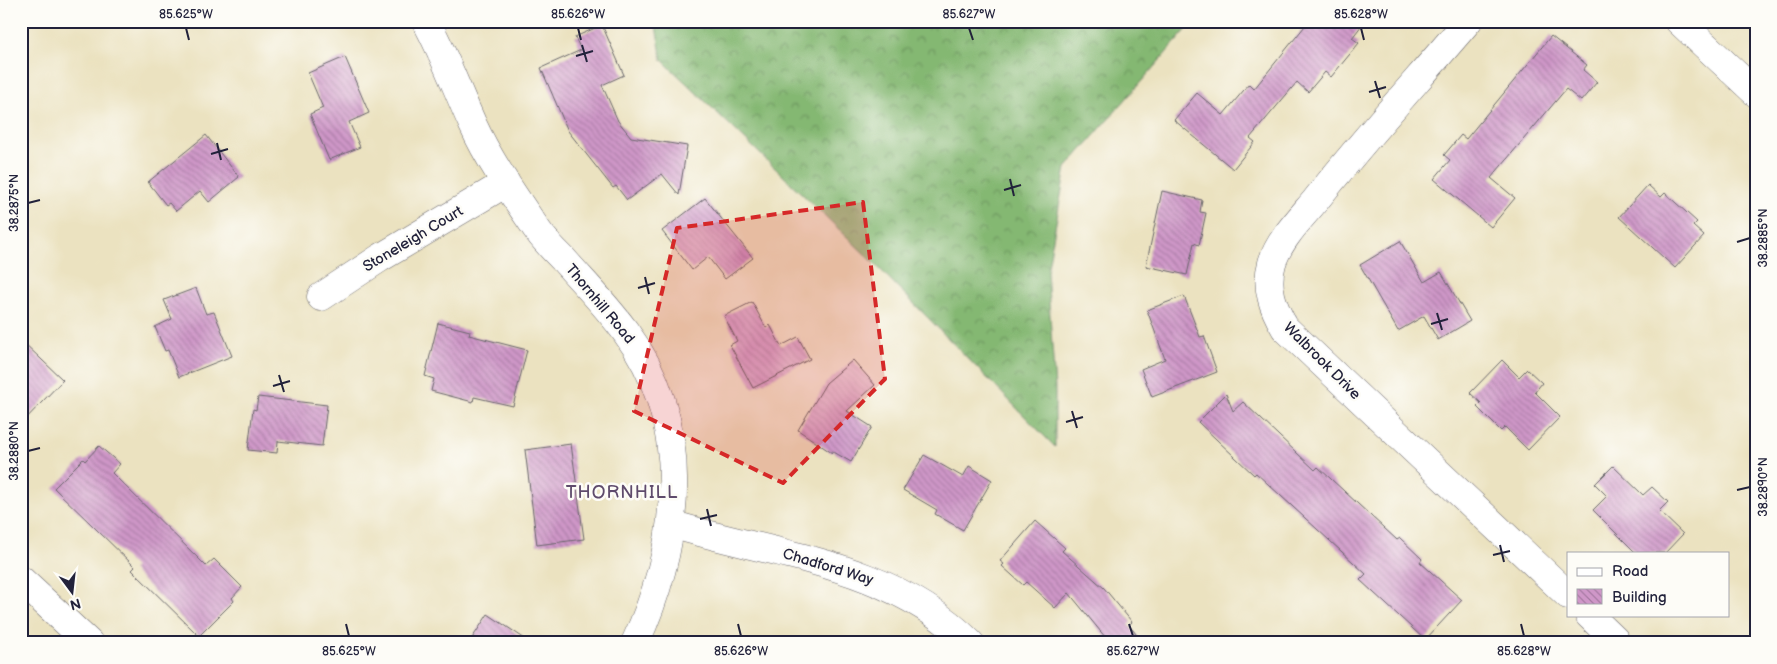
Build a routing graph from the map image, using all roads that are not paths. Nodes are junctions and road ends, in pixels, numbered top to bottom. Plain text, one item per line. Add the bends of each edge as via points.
1 (426, 21) edge
2 (1468, 21) edge
3 (1679, 21) edge
4 (1756, 93) edge
5 (506, 183) junction
6 (321, 297) dead end
7 (671, 524) junction
8 (21, 580) edge
9 (1567, 594) edge
10 (1590, 616) edge
11 (1615, 640) dead end
12 (89, 643) edge
13 (635, 643) edge
14 (970, 643) edge

1 - 5 street, Thornhill Road via 473,127
2 - 9 street, Walbrook Drive via 1296,224 1276,252 1269,287 1274,310 1285,328
3 - 4 street
5 - 6 street, Stoneleigh Court
5 - 7 street, Thornhill Road via 540,234 612,314 648,366 663,405 673,451
7 - 13 street, Thornhill Road via 661,571
7 - 14 street, Chadford Way via 809,559 881,582 936,614
8 - 12 street
10 - 11 street

